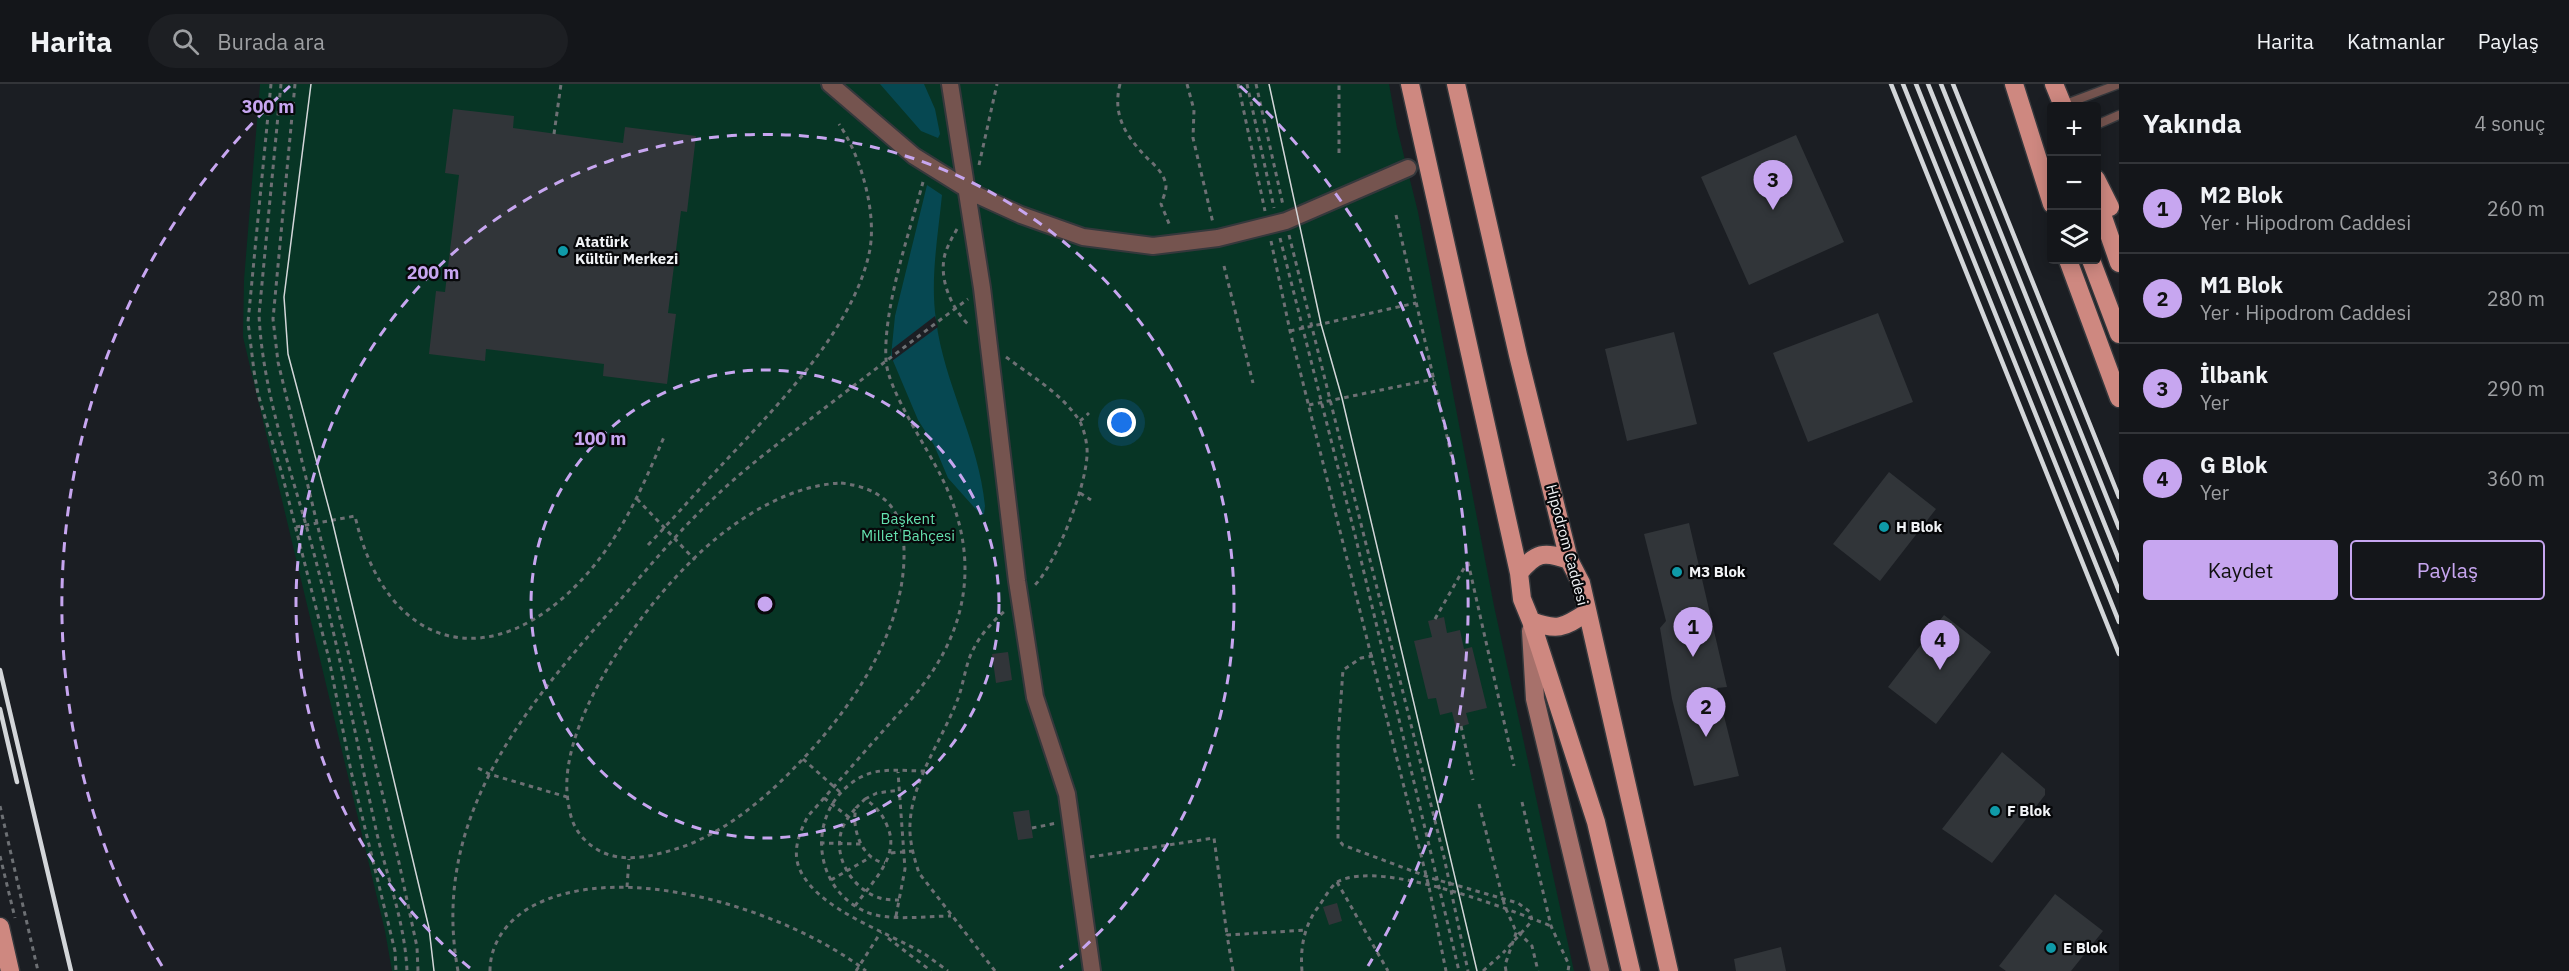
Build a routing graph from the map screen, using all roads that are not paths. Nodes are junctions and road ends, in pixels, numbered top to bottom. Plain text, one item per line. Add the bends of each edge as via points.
1 (830, 84) edge
2 (950, 84) edge
3 (1410, 84) edge
4 (1456, 84) edge
5 (2014, 84) edge
6 (2054, 84) edge
7 (2119, 84) edge
8 (2061, 102) edge
9 (2073, 102) edge
10 (2024, 110) junction
11 (2119, 115) edge
12 (2101, 123) edge
13 (2047, 161) edge
14 (1408, 168) dead end
15 (964, 187) junction
16 (2047, 187) edge
17 (2101, 187) edge
18 (2101, 209) edge
19 (2119, 225) edge
20 (2119, 263) edge
21 (2069, 264) edge
22 (2093, 264) edge
23 (2119, 334) edge
24 (2119, 398) edge
25 (1569, 560) junction
26 (1519, 573) junction
27 (1586, 613) junction
28 (1531, 621) junction
29 (8, 926) edge
30 (10, 971) edge
31 (1092, 971) edge
32 (1600, 971) edge
33 (1631, 971) edge
34 (1669, 971) edge

1 - 15 street via 914,156
2 - 15 street
3 - 26 main road
4 - 25 main road, Hipodrom Caddesi
5 - 10 main road
6 - 8 main road
7 - 9 lane
10 - 13 main road
10 - 16 main road
11 - 12 lane
14 - 15 street via 1277,224 1218,238 1153,246 1083,237 1021,215
15 - 31 street via 982,288 1035,697 1067,794
17 - 19 main road
18 - 20 main road
21 - 24 main road
22 - 23 main road
25 - 26 main road via 1549,553 1531,559
25 - 27 main road, Hipodrom Caddesi via 1581,583
26 - 28 main road via 1522,599
27 - 28 main road via 1568,624 1549,628
27 - 34 main road, Hipodrom Caddesi
28 - 32 street via 1535,699
28 - 33 main road via 1596,822
29 - 30 main road

